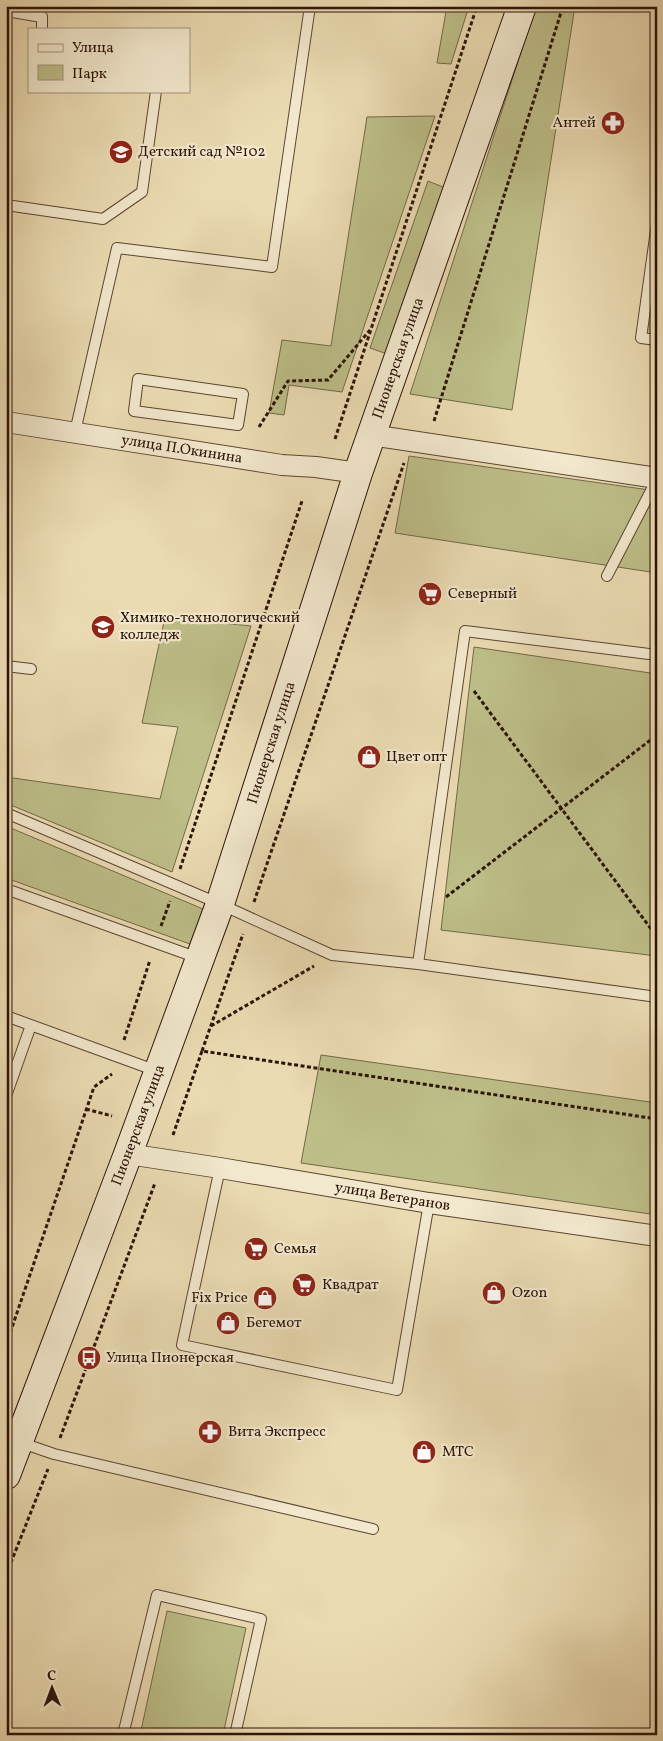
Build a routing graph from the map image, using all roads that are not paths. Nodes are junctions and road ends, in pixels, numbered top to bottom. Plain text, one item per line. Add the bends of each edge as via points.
1 (310, 6) edge
2 (522, 6) edge
3 (6, 11) edge
4 (42, 28) edge
5 (156, 92) edge
6 (6, 205) edge
7 (657, 223) edge
8 (657, 340) edge
9 (138, 379) joint
10 (6, 422) edge
11 (75, 432) junction
12 (372, 435) junction
13 (358, 472) junction
14 (657, 478) edge
15 (607, 576) dead end
16 (657, 655) edge
17 (6, 666) edge
18 (32, 669) dead end
19 (6, 813) edge
20 (6, 889) edge
21 (220, 904) junction
22 (200, 959) junction
23 (418, 964) junction
24 (657, 997) edge
25 (6, 1016) edge
26 (31, 1025) junction
27 (158, 1071) junction
28 (6, 1096) edge
29 (128, 1154) junction
30 (220, 1168) junction
31 (429, 1203) junction
32 (657, 1236) edge
33 (13, 1440) edge
34 (6, 1475) edge
35 (373, 1529) dead end
36 (123, 1735) edge
37 (235, 1735) edge

1 - 11 lane via 272,267 118,248
2 - 12 street, Пионерская улица
3 - 4 lane via 42,17
5 - 6 lane via 142,192 103,219
7 - 8 lane via 641,338
9 - 9 lane via 243,394 238,426 134,411
10 - 11 street, улица П.Окинина
11 - 13 street, улица П.Окинина via 282,465
12 - 13 street, Пионерская улица
12 - 14 street
13 - 21 street, Пионерская улица
14 - 15 lane
16 - 23 lane via 465,631
17 - 18 lane
19 - 21 lane
20 - 22 lane
21 - 22 street, Пионерская улица
21 - 23 lane via 332,955
22 - 27 street, Пионерская улица
23 - 24 lane
25 - 26 lane
26 - 27 lane
26 - 28 lane
27 - 29 street, Пионерская улица
29 - 30 street, улица Ветеранов
29 - 33 street, Пионерская улица
30 - 31 street, улица Ветеранов
30 - 31 lane via 182,1345 397,1390
31 - 32 street, улица Ветеранов
33 - 34 street, Пионерская улица
33 - 35 lane via 54,1454
36 - 37 lane via 157,1595 261,1619

